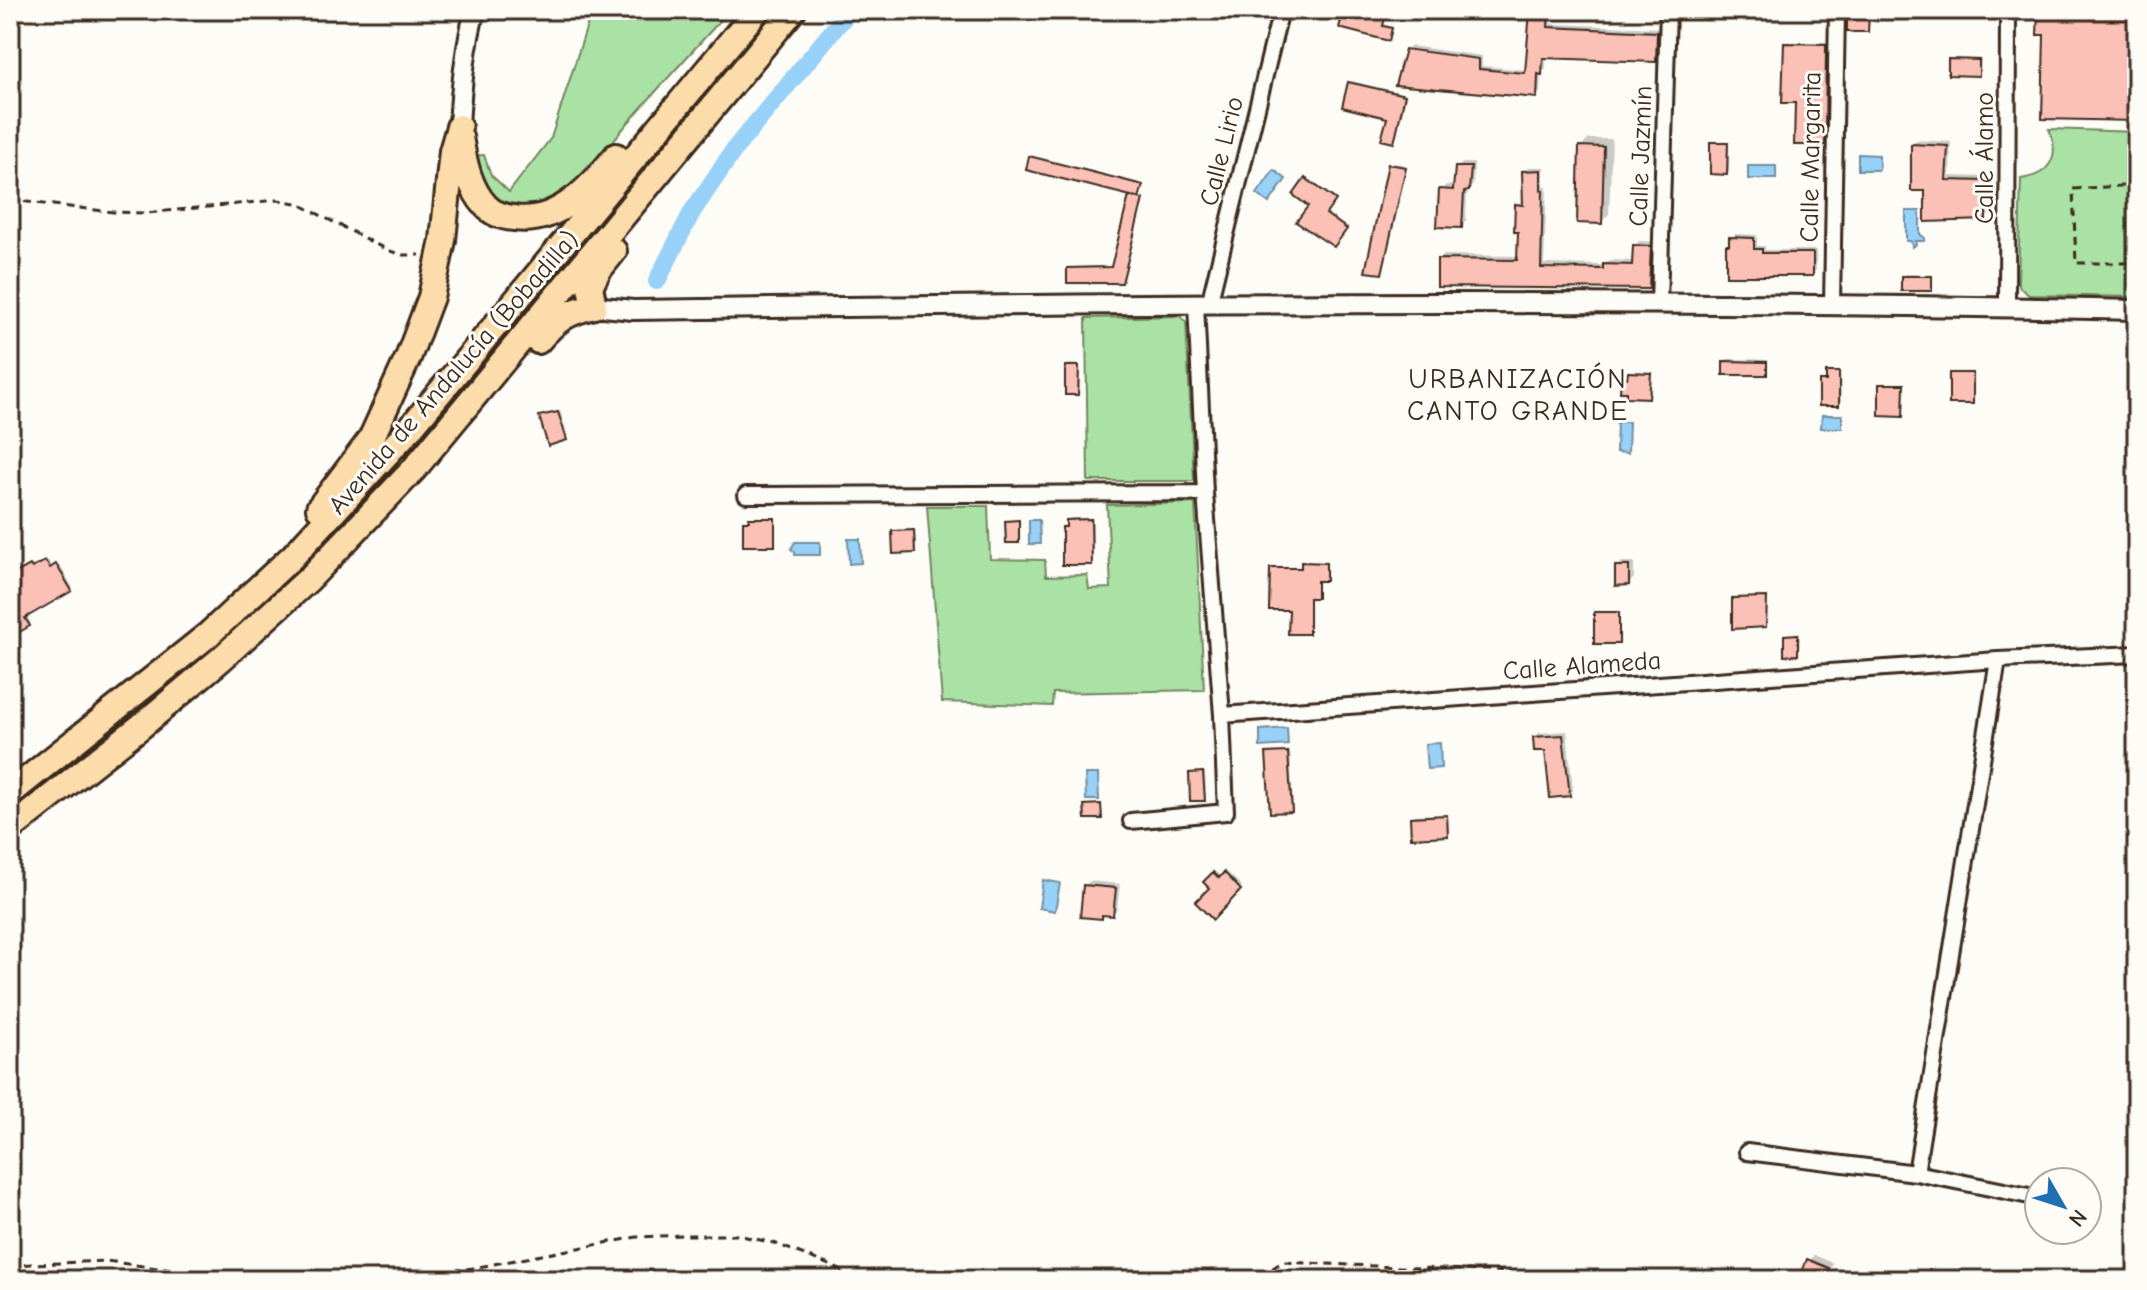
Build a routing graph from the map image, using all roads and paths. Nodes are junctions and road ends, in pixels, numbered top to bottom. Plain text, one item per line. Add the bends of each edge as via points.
1 (475, 10) edge
2 (757, 10) edge
3 (1281, 10) edge
4 (1668, 10) edge
5 (1837, 10) edge
6 (2008, 10) edge
7 (787, 18) edge
8 (679, 104) junction
9 (459, 127) junction
10 (2137, 185) edge
11 (10, 200) edge
12 (439, 256) junction
13 (2137, 263) edge
14 (1659, 303) junction
15 (1202, 304) junction
16 (1832, 305) junction
17 (594, 306) junction
18 (2007, 307) junction
19 (2137, 310) edge
20 (458, 415) junction
21 (1205, 493) junction
22 (746, 495) dead end
23 (293, 556) junction
24 (2137, 654) edge
25 (1998, 660) junction
26 (1222, 715) junction
27 (10, 793) edge
28 (1131, 821) dead end
29 (10, 829) edge
30 (1747, 1152) dead end
31 (1916, 1173) junction
32 (2023, 1195) edge
33 (10, 1265) edge
34 (205, 1280) edge
35 (383, 1280) edge
36 (859, 1280) edge
37 (1265, 1280) edge
38 (1604, 1280) edge

1 - 9 street
2 - 8 highway, Avenida de Andalucía (Bobadilla)
3 - 15 street, Calle Lirio
4 - 14 street, Calle Jazmín
5 - 16 street, Calle Margarita
6 - 18 street, Calle Álamo
7 - 17 highway via 764,69 598,271 590,287
7 - 20 highway, Avenida de Andalucía (Bobadilla)
8 - 9 highway via 625,145 571,202 554,212 520,219 503,217 477,194
8 - 23 highway, Avenida de Andalucía (Bobadilla) via 407,432
9 - 12 highway
10 - 13 path via 2073,189 2076,263
11 - 12 path via 147,213 277,200 297,203 387,250
12 - 23 highway via 431,297 371,439 319,508
14 - 15 street
14 - 16 street
15 - 17 street via 633,310
15 - 21 street, Calle Lirio
16 - 18 street
17 - 20 highway via 553,323 498,389
18 - 19 street
20 - 29 highway, Avenida de Andalucía (Bobadilla) via 414,469 298,589 140,727
21 - 22 street
21 - 26 street, Calle Lirio
23 - 27 highway, Avenida de Andalucía (Bobadilla) via 209,634
24 - 25 street, Calle Alameda
25 - 26 street, Calle Alameda
25 - 31 street
26 - 28 street via 1226,812
30 - 31 street
31 - 32 street
33 - 34 path via 106,1261
35 - 36 path via 637,1237 682,1235 737,1235 774,1243
37 - 38 path via 1282,1262

